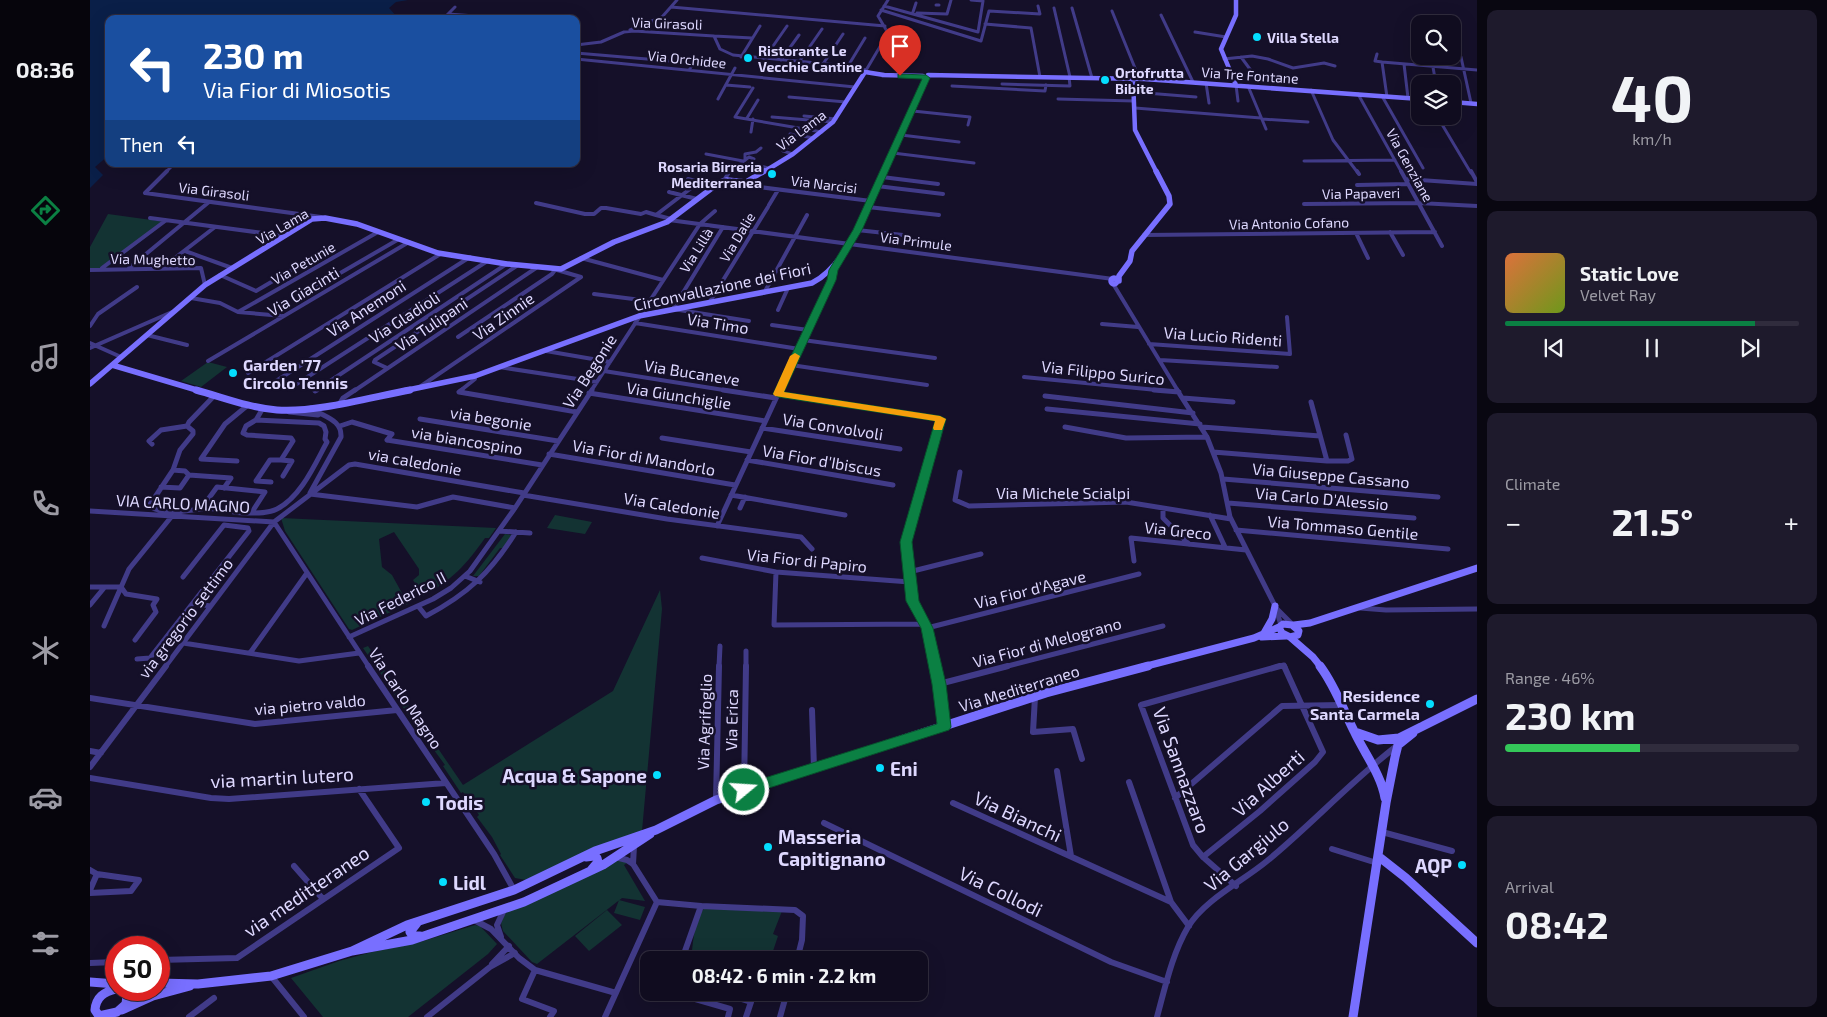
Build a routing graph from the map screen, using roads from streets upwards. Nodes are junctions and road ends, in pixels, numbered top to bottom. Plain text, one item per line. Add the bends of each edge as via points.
1 (677, 0) edge
2 (888, 0) edge
3 (951, 0) edge
4 (971, 0) edge
5 (983, 0) edge
6 (1236, 0) edge
7 (916, 4) dead end
8 (944, 6) dead end
9 (949, 6) junction
10 (1038, 6) dead end
11 (455, 7) dead end
12 (671, 7) junction
13 (882, 8) junction
14 (1054, 8) dead end
15 (1072, 8) dead end
16 (1112, 11) dead end
17 (912, 13) junction
18 (448, 14) joint
19 (462, 15) edge
20 (1161, 15) dead end
21 (793, 18) junction
22 (874, 19) junction
23 (790, 22) dead end
24 (864, 23) junction
25 (882, 23) junction
26 (985, 24) junction
27 (760, 26) dead end
28 (787, 26) dead end
29 (822, 29) dead end
30 (624, 32) junction
31 (1195, 32) dead end
32 (843, 34) dead end
33 (799, 35) dead end
34 (714, 36) junction
35 (1226, 37) junction
36 (752, 38) junction
37 (865, 38) dead end
38 (588, 44) junction
39 (580, 45) edge
40 (580, 50) edge
41 (580, 53) edge
42 (1377, 54) dead end
43 (741, 57) junction
44 (1241, 57) junction
45 (1461, 57) dead end
46 (580, 59) edge
47 (764, 59) junction
48 (1224, 59) junction
49 (782, 60) junction
50 (799, 62) junction
51 (1382, 62) junction
52 (823, 64) junction
53 (1404, 64) junction
54 (848, 66) junction
55 (1335, 66) dead end
56 (1433, 66) junction
57 (736, 68) dead end
58 (1464, 69) junction
59 (689, 70) junction
60 (1477, 70) edge
61 (869, 71) junction
62 (732, 75) junction
63 (1434, 75) edge
64 (926, 76) junction
65 (1040, 78) junction
66 (1070, 78) junction
67 (1092, 78) junction
68 (1136, 78) junction
69 (860, 79) junction
70 (1258, 80) dead end
71 (1193, 82) junction
72 (1206, 83) junction
73 (1002, 84) dead end
74 (726, 85) junction
75 (1046, 85) junction
76 (1236, 85) junction
77 (855, 86) junction
78 (952, 86) dead end
79 (1248, 86) junction
80 (1311, 90) junction
81 (1134, 92) junction
82 (1358, 94) junction
83 (789, 97) dead end
84 (1196, 97) dead end
85 (1384, 97) junction
86 (1408, 98) junction
87 (1411, 98) edge
88 (718, 99) dead end
89 (1058, 99) dead end
90 (758, 100) dead end
91 (1134, 101) junction
92 (1238, 101) dead end
93 (846, 102) junction
94 (1209, 103) dead end
95 (1461, 103) edge
96 (1475, 105) edge
97 (1135, 108) junction
98 (913, 111) junction
99 (800, 116) dead end
100 (772, 117) dead end
101 (747, 118) junction
102 (1261, 118) junction
103 (753, 119) junction
104 (834, 121) junction
105 (1308, 122) dead end
106 (798, 123) dead end
107 (968, 125) dead end
108 (1442, 125) edge
109 (795, 128) junction
110 (1266, 129) dead end
111 (751, 132) dead end
112 (822, 132) junction
113 (790, 134) dead end
114 (901, 135) junction
115 (814, 138) junction
116 (960, 142) dead end
117 (789, 146) dead end
118 (761, 148) dead end
119 (893, 153) junction
120 (706, 154) dead end
121 (793, 154) junction
122 (744, 160) junction
123 (1395, 160) junction
124 (1304, 161) dead end
125 (1347, 161) junction
126 (974, 163) dead end
127 (171, 167) edge
128 (768, 168) junction
129 (1423, 168) dead end
130 (1359, 174) dead end
131 (882, 177) junction
132 (688, 179) dead end
133 (1406, 179) junction
134 (724, 180) junction
135 (748, 181) junction
136 (1477, 183) edge
137 (938, 184) dead end
138 (1408, 184) junction
139 (1357, 185) dead end
140 (878, 186) junction
141 (778, 190) junction
142 (669, 192) dead end
143 (943, 194) dead end
144 (682, 195) junction
145 (697, 199) junction
146 (210, 202) junction
147 (536, 203) dead end
148 (1419, 203) junction
149 (869, 204) junction
150 (1304, 204) dead end
151 (1477, 206) edge
152 (715, 212) dead end
153 (656, 215) junction
154 (806, 215) dead end
155 (939, 216) dead end
156 (321, 217) junction
157 (150, 218) dead end
158 (165, 220) junction
159 (670, 220) junction
160 (184, 223) junction
161 (700, 224) junction
162 (215, 227) junction
163 (723, 227) junction
164 (857, 230) junction
165 (753, 231) junction
166 (378, 232) junction
167 (1390, 232) junction
168 (1434, 232) junction
169 (1356, 233) junction
170 (903, 235) dead end
171 (1144, 235) junction
172 (285, 236) junction
173 (794, 237) junction
174 (399, 239) junction
175 (410, 242) junction
176 (848, 244) junction
177 (1442, 246) dead end
178 (185, 251) junction
179 (442, 253) junction
180 (1403, 255) dead end
181 (470, 257) junction
182 (312, 258) dead end
183 (580, 258) junction
184 (1368, 258) dead end
185 (489, 260) junction
186 (508, 263) junction
187 (519, 264) junction
188 (162, 268) junction
189 (232, 268) junction
190 (536, 268) junction
191 (128, 269) junction
192 (90, 270) edge
193 (100, 270) junction
194 (556, 270) junction
195 (833, 270) junction
196 (220, 276) junction
197 (663, 280) junction
198 (1115, 280) junction
199 (205, 285) junction
200 (137, 287) dead end
201 (788, 288) junction
202 (311, 290) dead end
203 (764, 293) junction
204 (594, 294) dead end
205 (191, 298) junction
206 (649, 302) junction
207 (709, 303) junction
208 (673, 309) junction
209 (176, 310) junction
210 (778, 310) dead end
211 (238, 312) junction
212 (283, 316) junction
213 (639, 316) junction
214 (1287, 317) dead end
215 (749, 321) dead end
216 (635, 324) junction
217 (1102, 324) dead end
218 (772, 325) dead end
219 (90, 326) edge
220 (1138, 327) junction
221 (808, 330) junction
222 (148, 335) junction
223 (458, 337) dead end
224 (803, 340) junction
225 (1149, 344) junction
226 (187, 345) dead end
227 (92, 346) edge
228 (798, 349) junction
229 (546, 351) junction
230 (121, 357) junction
231 (935, 358) dead end
232 (1160, 360) junction
233 (208, 361) dead end
234 (610, 362) junction
235 (112, 365) junction
236 (791, 365) junction
237 (499, 367) junction
238 (1278, 367) dead end
239 (388, 368) junction
240 (604, 371) junction
241 (248, 373) dead end
242 (475, 376) junction
243 (1024, 377) dead end
244 (276, 381) dead end
245 (597, 382) junction
246 (90, 384) edge
247 (295, 385) dead end
248 (927, 385) dead end
249 (418, 388) junction
250 (315, 391) dead end
251 (1179, 392) junction
252 (589, 393) junction
253 (215, 395) junction
254 (777, 396) junction
255 (1045, 396) dead end
256 (1183, 398) junction
257 (1233, 402) dead end
258 (1311, 402) dead end
259 (340, 403) junction
260 (1092, 404) dead end
261 (248, 405) junction
262 (329, 405) junction
263 (262, 408) junction
264 (311, 408) junction
265 (1047, 409) dead end
266 (278, 410) junction
267 (577, 412) junction
268 (323, 415) junction
269 (1193, 415) junction
270 (420, 419) dead end
271 (256, 420) junction
272 (765, 421) junction
273 (1201, 425) junction
274 (187, 426) junction
275 (340, 426) junction
276 (1065, 427) dead end
277 (762, 428) junction
278 (1346, 435) dead end
279 (1320, 436) junction
280 (1207, 437) junction
281 (662, 438) dead end
282 (558, 441) junction
283 (152, 444) dead end
284 (900, 449) dead end
285 (751, 452) junction
286 (1213, 452) junction
287 (549, 454) junction
288 (281, 460) junction
289 (747, 460) junction
290 (237, 461) dead end
291 (1327, 461) junction
292 (542, 466) junction
293 (173, 470) junction
294 (960, 472) dead end
295 (189, 475) junction
296 (283, 476) dead end
297 (1223, 478) junction
298 (271, 482) dead end
299 (735, 485) junction
300 (893, 485) dead end
301 (161, 487) junction
302 (224, 488) junction
303 (310, 494) junction
304 (524, 494) junction
305 (731, 495) junction
306 (745, 497) junction
307 (1438, 497) dead end
308 (1228, 503) junction
309 (515, 508) junction
310 (740, 508) dead end
311 (1163, 508) junction
312 (201, 509) junction
313 (90, 511) edge
314 (244, 511) junction
315 (252, 512) junction
316 (162, 513) junction
317 (845, 515) dead end
318 (1210, 515) junction
319 (172, 516) junction
320 (229, 518) junction
321 (1231, 518) junction
322 (1414, 518) dead end
323 (239, 519) junction
324 (274, 522) junction
325 (224, 524) junction
326 (717, 526) junction
327 (1236, 530) junction
328 (500, 531) junction
329 (516, 532) junction
330 (530, 533) dead end
331 (1190, 544) junction
332 (1225, 548) junction
333 (812, 549) dead end
334 (1448, 549) dead end
335 (1246, 550) junction
336 (981, 554) dead end
337 (702, 558) dead end
338 (1134, 561) dead end
339 (1477, 568) edge
340 (776, 572) junction
341 (909, 572) junction
342 (307, 573) junction
343 (1139, 574) dead end
344 (465, 576) junction
345 (183, 577) dead end
346 (480, 582) junction
347 (910, 582) junction
348 (90, 587) edge
349 (121, 587) junction
350 (104, 588) junction
351 (1375, 602) junction
352 (193, 603) junction
353 (90, 605) edge
354 (210, 606) junction
355 (418, 606) junction
356 (1275, 606) junction
357 (1356, 608) junction
358 (1477, 609) edge
359 (1386, 610) junction
360 (1293, 625) junction
361 (104, 626) dead end
362 (925, 626) junction
363 (1162, 626) dead end
364 (1280, 626) junction
365 (1264, 634) junction
366 (348, 637) junction
367 (1289, 637) junction
368 (1254, 638) junction
369 (135, 640) dead end
370 (183, 643) junction
371 (720, 646) dead end
372 (746, 650) dead end
373 (250, 653) junction
374 (359, 653) junction
375 (137, 659) dead end
376 (1284, 665) joint
377 (939, 684) junction
378 (1035, 697) junction
379 (90, 698) edge
380 (1477, 699) edge
381 (137, 704) junction
382 (1302, 705) junction
383 (1342, 705) junction
384 (397, 710) junction
385 (812, 710) dead end
386 (944, 727) junction
387 (1354, 732) junction
388 (1413, 733) junction
389 (1398, 745) junction
390 (90, 751) edge
391 (101, 753) junction
392 (1082, 759) dead end
393 (1371, 765) junction
394 (90, 767) edge
395 (814, 768) junction
396 (1057, 771) dead end
397 (90, 778) edge
398 (1130, 782) dead end
399 (446, 783) junction
400 (359, 788) junction
401 (744, 790) junction
402 (1174, 798) junction
403 (716, 800) junction
404 (953, 803) dead end
405 (1386, 803) junction
406 (824, 823) dead end
407 (656, 830) junction
408 (1382, 832) junction
409 (634, 846) junction
410 (1332, 849) dead end
411 (1452, 851) dead end
412 (1071, 856) junction
413 (615, 857) junction
414 (1203, 857) junction
415 (583, 858) junction
416 (1378, 859) junction
417 (633, 864) junction
418 (294, 866) dead end
419 (592, 869) junction
420 (90, 870) edge
421 (97, 874) junction
422 (1236, 886) junction
423 (514, 890) junction
424 (90, 891) edge
425 (323, 899) junction
426 (657, 902) junction
427 (1171, 902) junction
428 (700, 906) junction
429 (505, 909) junction
430 (472, 919) junction
431 (420, 921) junction
432 (1189, 926) junction
433 (422, 936) junction
434 (501, 938) junction
435 (1477, 943) edge
436 (509, 946) junction
437 (685, 951) dead end
438 (799, 951) edge
439 (352, 952) junction
440 (515, 953) junction
441 (170, 960) edge
442 (105, 962) edge
443 (90, 963) edge
444 (490, 966) junction
445 (535, 970) junction
446 (271, 976) junction
447 (90, 982) edge
448 (1167, 982) junction
449 (170, 983) edge
450 (198, 984) junction
451 (90, 986) edge
452 (105, 986) edge
453 (105, 987) edge
454 (170, 987) edge
455 (105, 993) edge
456 (616, 993) junction
457 (214, 998) dead end
458 (126, 1001) edge
459 (702, 1001) edge
460 (748, 1001) edge
461 (784, 1001) edge
462 (93, 1007) edge
463 (119, 1013) edge
464 (189, 1017) edge
465 (304, 1017) edge
466 (427, 1017) edge
467 (550, 1017) edge
468 (605, 1017) edge
469 (728, 1017) edge
470 (746, 1017) edge
471 (780, 1017) edge
472 (1157, 1017) edge
473 (1354, 1017) edge

1 - 12 street
2 - 13 street
3 - 9 street
4 - 5 street
5 - 17 street via 978,32
6 - 35 street via 1236,15
7 - 17 street
8 - 9 street
9 - 17 street via 947,14
10 - 26 street via 1040,14 988,11
11 - 18 street
12 - 21 street
12 - 30 street via 662,17
13 - 17 street
13 - 22 street
13 - 26 street via 981,41
14 - 66 street
15 - 67 street
16 - 68 street
18 - 19 street
20 - 71 street
21 - 23 street
21 - 24 street
22 - 24 street
22 - 25 street
22 - 25 street
24 - 25 street
25 - 61 street via 888,33
26 - 65 street via 1031,28
27 - 36 street
28 - 47 street
29 - 50 street
30 - 34 street, Via Girasoli
30 - 38 street, Via Girasoli
31 - 35 street
32 - 52 street
33 - 49 street
34 - 36 street
34 - 43 street, Via Girasoli via 725,53
35 - 48 street via 1221,48
36 - 43 street
37 - 54 street
38 - 39 street, Via Girasoli
38 - 40 street
41 - 59 street via 694,64
42 - 51 street via 1375,61
43 - 47 street, Via Girasoli
44 - 48 street
44 - 55 street via 1260,57 1293,68 1324,63
44 - 70 street
45 - 58 street
46 - 59 street, Via Orchidee
47 - 49 street, Via Girasoli
48 - 76 street
49 - 50 street, Via Girasoli
50 - 52 street, Via Girasoli
51 - 53 street
51 - 85 street
52 - 54 street, Via Girasoli
53 - 56 street
53 - 86 street
54 - 61 street, Via Girasoli
56 - 58 street
56 - 63 street
57 - 62 street
58 - 60 street
58 - 96 street
59 - 62 street, Via Orchidee
61 - 64 street, Via Tre Fontane via 884,75
61 - 69 street, Via Tre Fontane
61 - 69 street, Via Lama
62 - 74 street
62 - 77 street, Via Orchidee
64 - 65 street, Via Tre Fontane
64 - 98 street, Circonvallazione dei Fiori
65 - 66 street, Via Tre Fontane
66 - 67 street, Via Tre Fontane
66 - 75 street via 1071,86
67 - 68 street, Via Tre Fontane
68 - 71 street, Via Tre Fontane
68 - 81 street
69 - 77 street, Via Lama
71 - 72 street, Via Tre Fontane
72 - 76 street, Via Tre Fontane
72 - 94 street
73 - 75 street
74 - 88 street
74 - 101 street via 752,87 734,117
75 - 78 street via 1045,91
76 - 79 street, Via Tre Fontane
76 - 92 street
77 - 93 street, Via Lama
79 - 80 street, Via Tre Fontane
79 - 102 street
80 - 82 street, Via Tre Fontane
80 - 125 street via 1333,140
81 - 84 street
81 - 91 street
82 - 85 street, Via Tre Fontane
82 - 123 street, Via Genziane
83 - 93 street
85 - 86 street, Via Tre Fontane
85 - 129 street
86 - 87 street, Via Tre Fontane
89 - 91 street
90 - 101 street
91 - 97 street
93 - 104 street, Via Lama
95 - 96 street
97 - 102 street
97 - 171 street via 1137,136 1170,204
98 - 107 street via 970,117
98 - 114 street, Circonvallazione dei Fiori
99 - 104 street
100 - 104 street
101 - 103 street
102 - 105 street
102 - 110 street
103 - 109 street
103 - 111 street
104 - 112 street, Via Lama
106 - 109 street
108 - 136 street
109 - 112 street
112 - 115 street, Via Lama
113 - 115 street
114 - 116 street
114 - 119 street, Circonvallazione dei Fiori
115 - 121 street, Via Lama
117 - 121 street via 783,151
118 - 122 street via 745,154
119 - 126 street
119 - 131 street, Circonvallazione dei Fiori
120 - 122 street
121 - 128 street, Via Lama
122 - 128 street via 749,157 754,159 749,162
122 - 134 street
123 - 125 street
123 - 133 street, Via Genziane
124 - 125 street
125 - 130 street
127 - 146 street, Via Girasoli via 145,193
128 - 135 street, Via Lama
131 - 137 street
131 - 140 street, Circonvallazione dei Fiori
132 - 144 street via 699,182
133 - 136 street
133 - 138 street, Via Genziane
134 - 135 street
134 - 145 street
135 - 141 street, Via Narcisi via 757,183 759,187
138 - 139 street
138 - 148 street, Via Genziane
140 - 143 street
140 - 149 street, Circonvallazione dei Fiori
141 - 149 street, Via Narcisi
141 - 165 street, Via Dalie
142 - 144 street
144 - 145 street
144 - 153 street
145 - 159 street
146 - 156 street, Via Girasoli
146 - 160 street
147 - 153 street, Via Primule via 585,214 606,208
148 - 150 street, Via Papaveri
148 - 151 street, Via Papaveri
148 - 168 street, Via Genziane
149 - 155 street, Via Narcisi
149 - 164 street, Circonvallazione dei Fiori
152 - 161 street, Via Begonie
153 - 159 street, Via Primule
154 - 173 street
156 - 166 street, Via Lama
156 - 172 street, Via Lama
157 - 158 street
158 - 160 street
158 - 193 street
159 - 161 street, Via Primule
159 - 183 street
160 - 162 street
160 - 191 street
161 - 163 street, Via Primule
161 - 197 street, Via Begonie
162 - 172 street
162 - 178 street
163 - 165 street, Via Primule
163 - 208 street, Via Lillà
164 - 170 street
164 - 176 street, Circonvallazione dei Fiori
165 - 173 street, Via Primule
165 - 207 street, Via Dalie
166 - 174 street, Via Lama
166 - 211 street, Via Petunie
167 - 168 street, Via Antonio Cofano
167 - 169 street, Via Antonio Cofano
167 - 180 street
168 - 177 street, Via Genziane
169 - 171 street, Via Antonio Cofano
169 - 184 street
171 - 198 street
172 - 189 street, Via Lama
173 - 176 street, Via Primule
173 - 203 street
174 - 175 street, Via Lama
174 - 202 street
175 - 179 street, Via Lama
175 - 212 street, Via Giacinti
176 - 195 street, Circonvallazione dei Fiori
176 - 198 street, Via Primule
178 - 188 street
178 - 189 street
179 - 181 street, Via Lama
179 - 241 street
181 - 185 street, Via Lama
181 - 244 street, Via Anemoni
182 - 196 street via 256,290
183 - 194 street
183 - 197 street
185 - 186 street, Via Lama
185 - 247 street
186 - 187 street, Via Lama
186 - 250 street, Via Gladioli
187 - 190 street, Via Lama
187 - 239 street via 375,360
188 - 191 street, Via Mughetto
188 - 199 street, Via Mughetto via 201,268
189 - 196 street, Via Lama
190 - 194 street, Via Lama
190 - 239 street, Via Tulipani
191 - 193 street, Via Mughetto
192 - 193 street, Via Mughetto
194 - 223 street
194 - 249 street, Via Zinnie via 581,277
195 - 201 street, Circonvallazione dei Fiori via 819,280
195 - 221 street
196 - 199 street, Via Lama
197 - 206 street, Via Begonie
198 - 220 street via 1115,289
199 - 205 street, Via Lama
200 - 219 street via 98,314
201 - 203 street, Circonvallazione dei Fiori
201 - 210 street
203 - 207 street, Circonvallazione dei Fiori
204 - 206 street
205 - 209 street, Via Lama
205 - 211 street via 220,303
206 - 213 street, Via Begonie
207 - 208 street, Circonvallazione dei Fiori
208 - 213 street, Circonvallazione dei Fiori
208 - 215 street
209 - 222 street, Via Lama
209 - 227 street
211 - 212 street
212 - 233 street, Via Giacinti
213 - 216 street, Via Begonie
213 - 229 street, Circonvallazione dei Fiori
214 - 225 street, Via Lucio Ridenti via 1290,354
216 - 228 street, Via Timo
216 - 234 street, Via Begonie
217 - 220 street
218 - 221 street
220 - 225 street
221 - 224 street
222 - 226 street
222 - 230 street, Via Lama
224 - 228 street
224 - 231 street
225 - 232 street
227 - 230 street
228 - 236 street
229 - 234 street
229 - 237 street, Circonvallazione dei Fiori
230 - 235 street, Via Lama
232 - 238 street
232 - 251 street
234 - 240 street, Via Begonie
235 - 246 street
235 - 253 street, Circonvallazione dei Fiori
236 - 248 street
236 - 254 street
237 - 242 street, Circonvallazione dei Fiori
237 - 245 street
239 - 259 street, Via Tulipani
240 - 245 street, Via Begonie
240 - 254 street, Via Bucaneve
242 - 249 street, Circonvallazione dei Fiori
242 - 267 street via 459,392
243 - 251 street, Via Filippo Surico
245 - 252 street, Via Begonie
249 - 259 street, Circonvallazione dei Fiori
251 - 256 street
252 - 267 street, Via Begonie
252 - 272 street, Via Giunchiglie
253 - 261 street, Circonvallazione dei Fiori
253 - 274 street
254 - 272 street
254 - 341 street, Via Bucaneve via 940,419 906,542
255 - 269 street
256 - 257 street
256 - 269 street
258 - 279 street
259 - 262 street, Circonvallazione dei Fiori
260 - 269 street
261 - 263 street, Circonvallazione dei Fiori
261 - 290 street via 225,424 201,459
262 - 264 street, Circonvallazione dei Fiori
262 - 268 street
263 - 266 street, Circonvallazione dei Fiori
263 - 271 street
264 - 266 street, Circonvallazione dei Fiori
264 - 268 street
265 - 273 street
266 - 268 street
267 - 282 street, Via Begonie
268 - 275 street
269 - 273 street
270 - 282 street, via begonie
271 - 288 street via 246,426 243,433 291,438 293,441
271 - 315 street via 319,423 324,426 327,442 301,488 274,510
272 - 277 street
273 - 279 street
273 - 280 street
274 - 283 street via 154,432 149,441
274 - 293 street via 193,434 180,450
275 - 292 street, via biancospino via 352,422 392,434 387,440
275 - 303 street via 342,437
276 - 280 street via 1126,438
277 - 284 street, Via Convolvoli
277 - 285 street
278 - 291 street via 1352,459 1348,462
279 - 291 street
280 - 286 street
281 - 285 street
282 - 287 street, Via Begonie
285 - 289 street
286 - 291 street
286 - 297 street
287 - 292 street, Via Begonie
287 - 299 street, Via Fior di Mandorlo
288 - 296 street via 292,461
288 - 298 street via 270,460 256,481
289 - 299 street
289 - 300 street, Via Fior d'Ibiscus
292 - 304 street, Via Begonie
293 - 295 street, Via Carlo Magno via 185,471
293 - 301 street
294 - 311 street, Via Michele Scialpi via 955,500 969,506 1126,502
295 - 301 street, Via Carlo Magno via 180,488
295 - 302 street, Via Carlo Magno via 231,478
297 - 307 street, Via Giuseppe Cassano
297 - 308 street
299 - 305 street
301 - 316 street via 149,506
302 - 312 street, Via Carlo Magno via 218,487
302 - 315 street, Via Carlo Magno via 265,492
303 - 304 street, via caledonie via 352,463
303 - 309 street via 417,507 453,497
303 - 324 street, via gregorio settimo
304 - 309 street, Via Begonie
304 - 326 street, Via Caledonie
305 - 306 street
305 - 326 street
306 - 310 street
306 - 317 street
308 - 321 street
308 - 322 street, Via Carlo D'Alessio
309 - 328 street, Via Begonie
311 - 318 street, Via Michele Scialpi
311 - 331 street via 1163,518
312 - 314 street
312 - 316 street
313 - 316 street, VIA CARLO MAGNO
314 - 315 street
314 - 323 street, Via Carlo Magno
316 - 319 street, VIA CARLO MAGNO
318 - 321 street, Via Michele Scialpi
318 - 332 street
319 - 320 street, VIA CARLO MAGNO
319 - 349 street via 129,569
320 - 323 street, VIA CARLO MAGNO
320 - 325 street
321 - 327 street
323 - 324 street, VIA CARLO MAGNO
324 - 342 street, Via Carlo Magno
324 - 354 street, via gregorio settimo
325 - 345 street
325 - 352 street via 248,528 249,531
326 - 333 street, Via Caledonie via 801,537
327 - 334 street, Via Tommaso Gentile
327 - 335 street
328 - 329 street
328 - 344 street, Via Federico II
329 - 330 street
329 - 346 street
331 - 332 street, Via Greco
331 - 338 street, Via Greco via 1131,538
332 - 335 street, Via Greco
335 - 356 street
336 - 341 street
337 - 340 street, Via Fior di Papiro
339 - 351 street
340 - 347 street, Via Fior di Papiro
340 - 362 street, Via Fior d'Agave via 774,625
341 - 347 street
342 - 366 street, Via Carlo Magno
342 - 373 street
343 - 362 street, Via Fior d'Agave
344 - 346 street
344 - 355 street, Via Federico II via 451,588
346 - 355 street via 426,616
347 - 362 street via 912,601
348 - 350 street
349 - 350 street
349 - 361 street
349 - 369 street via 126,594 157,599 153,605 156,612
350 - 353 street
351 - 357 street
351 - 359 street
352 - 354 street
352 - 375 street via 150,658
354 - 370 street, via gregorio settimo
355 - 366 street, Via Federico II
356 - 360 street
356 - 364 street
356 - 365 street
357 - 359 street
357 - 360 street
358 - 359 street
360 - 364 street via 1286,623
360 - 367 street via 1299,634
362 - 377 street
363 - 377 street, Via Fior di Melograno
364 - 365 street
364 - 367 street via 1282,633
365 - 368 street
366 - 374 street, Via Carlo Magno
367 - 368 street
367 - 383 street via 1302,646 1330,679
368 - 378 street, Via Mediterraneo
370 - 373 street
370 - 381 street, via gregorio settimo
371 - 403 street, Via Agrifoglio
372 - 401 street, Via Erica
373 - 374 street via 299,661
374 - 384 street, Via Carlo Magno
376 - 382 street, Via Alberti
376 - 402 street, Via Sannazzaro via 1141,705
377 - 386 street
378 - 386 street, Via Mediterraneo
378 - 392 street via 1033,732 1073,729
379 - 381 street, via pietro valdo
380 - 388 street
381 - 384 street, via pietro valdo via 255,724
381 - 391 street, via gregorio settimo
382 - 383 street
382 - 402 street via 1282,706
382 - 414 street, Via Alberti via 1321,746 1321,756 1227,840
383 - 387 street
384 - 399 street, Via Carlo Magno
385 - 395 street
386 - 395 street, Via Mediterraneo
387 - 388 street via 1379,741
387 - 393 street
388 - 389 street
389 - 393 street, Via Gargiulo
389 - 405 street
390 - 391 street
391 - 394 street, via gregorio settimo
393 - 405 street via 1383,786
393 - 422 street, Via Gargiulo
395 - 401 street, Via Mediterraneo
396 - 412 street, Via Bianchi
397 - 400 street, via martin lutero via 229,799
398 - 427 street
399 - 400 street, via martin lutero
399 - 423 street, Via Carlo Magno
400 - 425 street, via meditteraneo via 399,848
401 - 403 street, Via Mediterraneo
402 - 414 street, Via Sannazzaro via 1193,845
403 - 407 street, Via Mediterraneo
404 - 412 street, Via Bianchi
405 - 408 street
406 - 448 street, Via Collodi via 1111,962
407 - 409 street
407 - 415 street
408 - 411 street
408 - 416 street
409 - 413 street
409 - 417 street
410 - 416 street
412 - 427 street, Via Bianchi
413 - 417 street
413 - 419 street
414 - 422 street, Via Sannazzaro
415 - 419 street via 597,858 598,862
415 - 423 street
416 - 435 street via 1406,878
416 - 473 street
417 - 426 street
418 - 425 street
419 - 429 street
420 - 421 street
421 - 424 street
421 - 424 street via 139,880 132,891
422 - 432 street, Via Gargiulo via 1199,914
423 - 431 street
425 - 441 street, via meditteraneo via 237,958
426 - 428 street
426 - 456 street
427 - 432 street, Via Bianchi
428 - 437 street
428 - 438 street via 795,910 803,916
429 - 430 street
429 - 434 street via 497,925
430 - 433 street
430 - 434 street via 483,922
431 - 433 street via 410,932 413,936
431 - 439 street
432 - 448 street, Via Gargiulo
433 - 439 street
434 - 436 street
436 - 440 street
436 - 444 street
439 - 446 street
440 - 444 street
440 - 445 street
442 - 443 street
444 - 466 street
445 - 456 street
445 - 467 street via 522,999 554,1011
446 - 450 street
446 - 465 street
447 - 452 street
448 - 472 street, Via Gargiulo
449 - 450 street
450 - 454 street
450 - 463 street via 167,992
451 - 453 street
455 - 462 street
456 - 468 street
457 - 464 street
458 - 463 street
459 - 469 street via 730,1009
460 - 470 street via 751,1002
461 - 471 street
462 - 463 street via 104,1017

